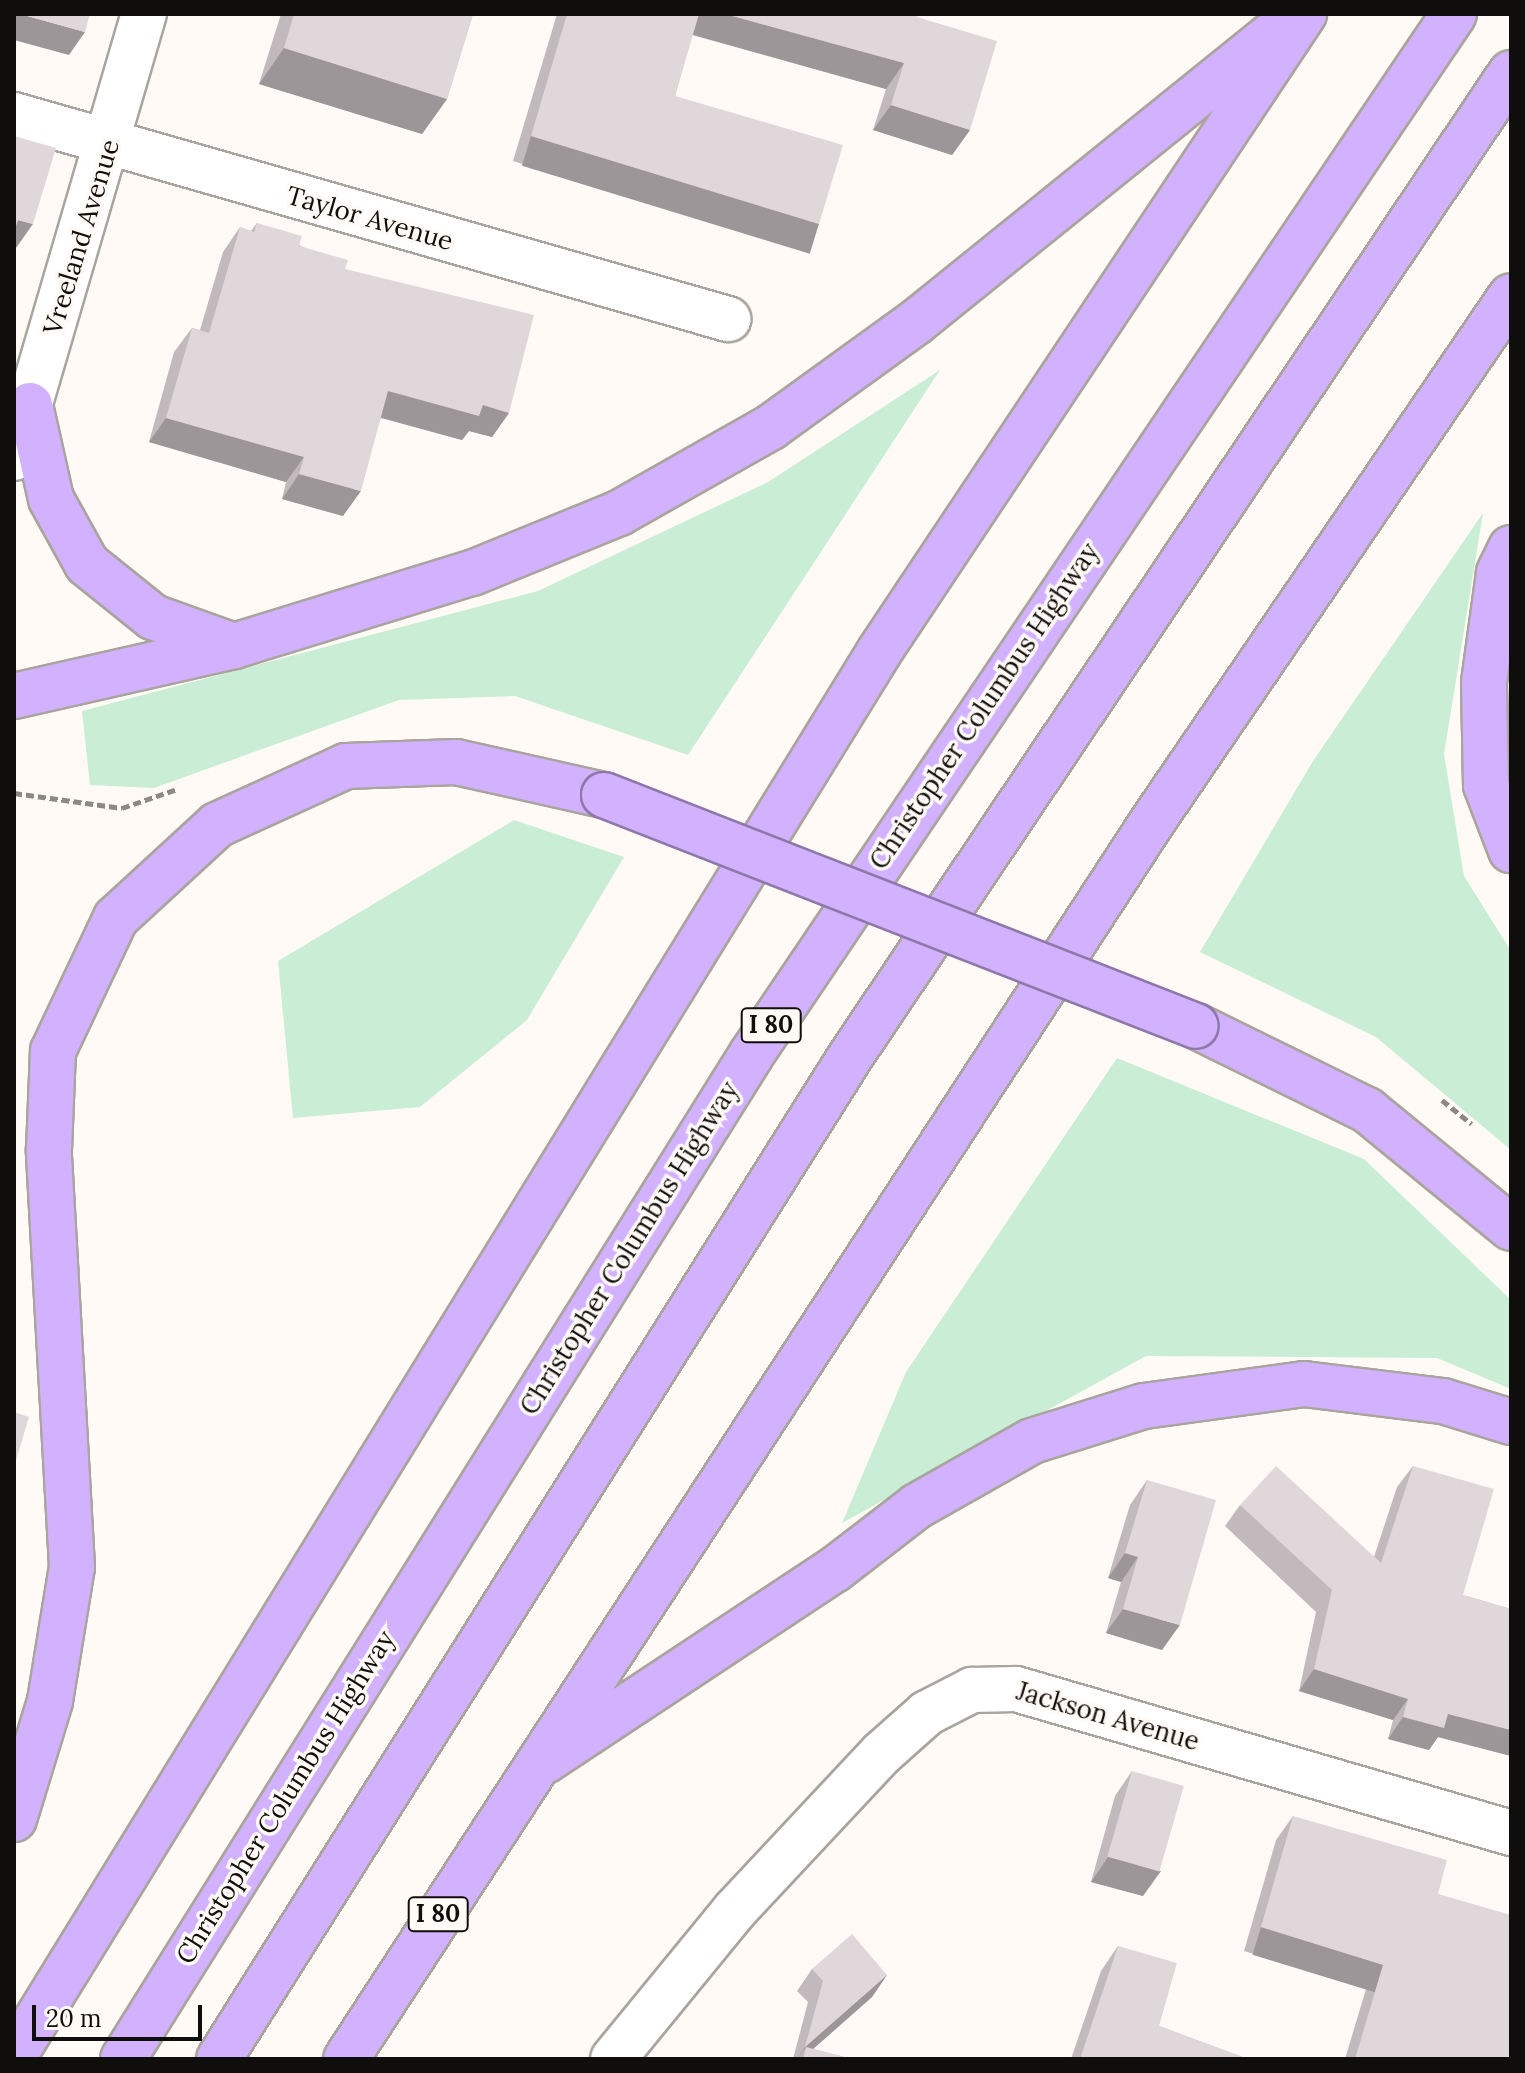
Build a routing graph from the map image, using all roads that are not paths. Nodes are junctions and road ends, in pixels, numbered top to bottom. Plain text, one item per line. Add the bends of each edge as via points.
1 (144, 14) edge
2 (1301, 14) edge
3 (1454, 14) edge
4 (1511, 73) edge
5 (14, 115) edge
6 (109, 144) junction
7 (1511, 296) edge
8 (728, 319) dead end
9 (30, 405) junction
10 (14, 458) edge
11 (1511, 548) edge
12 (234, 646) junction
13 (14, 696) edge
14 (1511, 850) edge
15 (1511, 1228) edge
16 (1511, 1422) edge
17 (531, 1770) junction
18 (14, 1819) edge
19 (1511, 1833) edge
20 (14, 2056) edge
21 (123, 2059) edge
22 (219, 2059) edge
23 (346, 2059) edge
24 (613, 2059) edge

1 - 6 street, Vreeland Avenue
2 - 12 highway via 916,322 699,471 619,513 472,573
2 - 20 highway via 879,652
3 - 21 highway, Christopher Columbus Highway / I 80 via 751,1055
4 - 22 highway via 848,1060
5 - 6 street, Taylor Avenue
6 - 8 street, Taylor Avenue
6 - 9 street, Vreeland Avenue
7 - 17 highway, I 80 via 1150,825
9 - 10 street, Vreeland Avenue
9 - 12 highway via 51,499 87,564 153,617
11 - 14 highway via 1499,573 1484,683 1486,785
12 - 13 highway
15 - 18 highway, bridge via 1367,1110 1196,1026 604,795 456,762 346,766 217,825 116,918 53,1051 49,1150 72,1567 50,1701
16 - 17 highway via 1443,1401 1304,1384 1144,1406 1032,1441 917,1506 834,1570
17 - 23 highway, I 80
19 - 24 street, Jackson Avenue via 1016,1689 972,1690 927,1713 882,1753 734,1911

